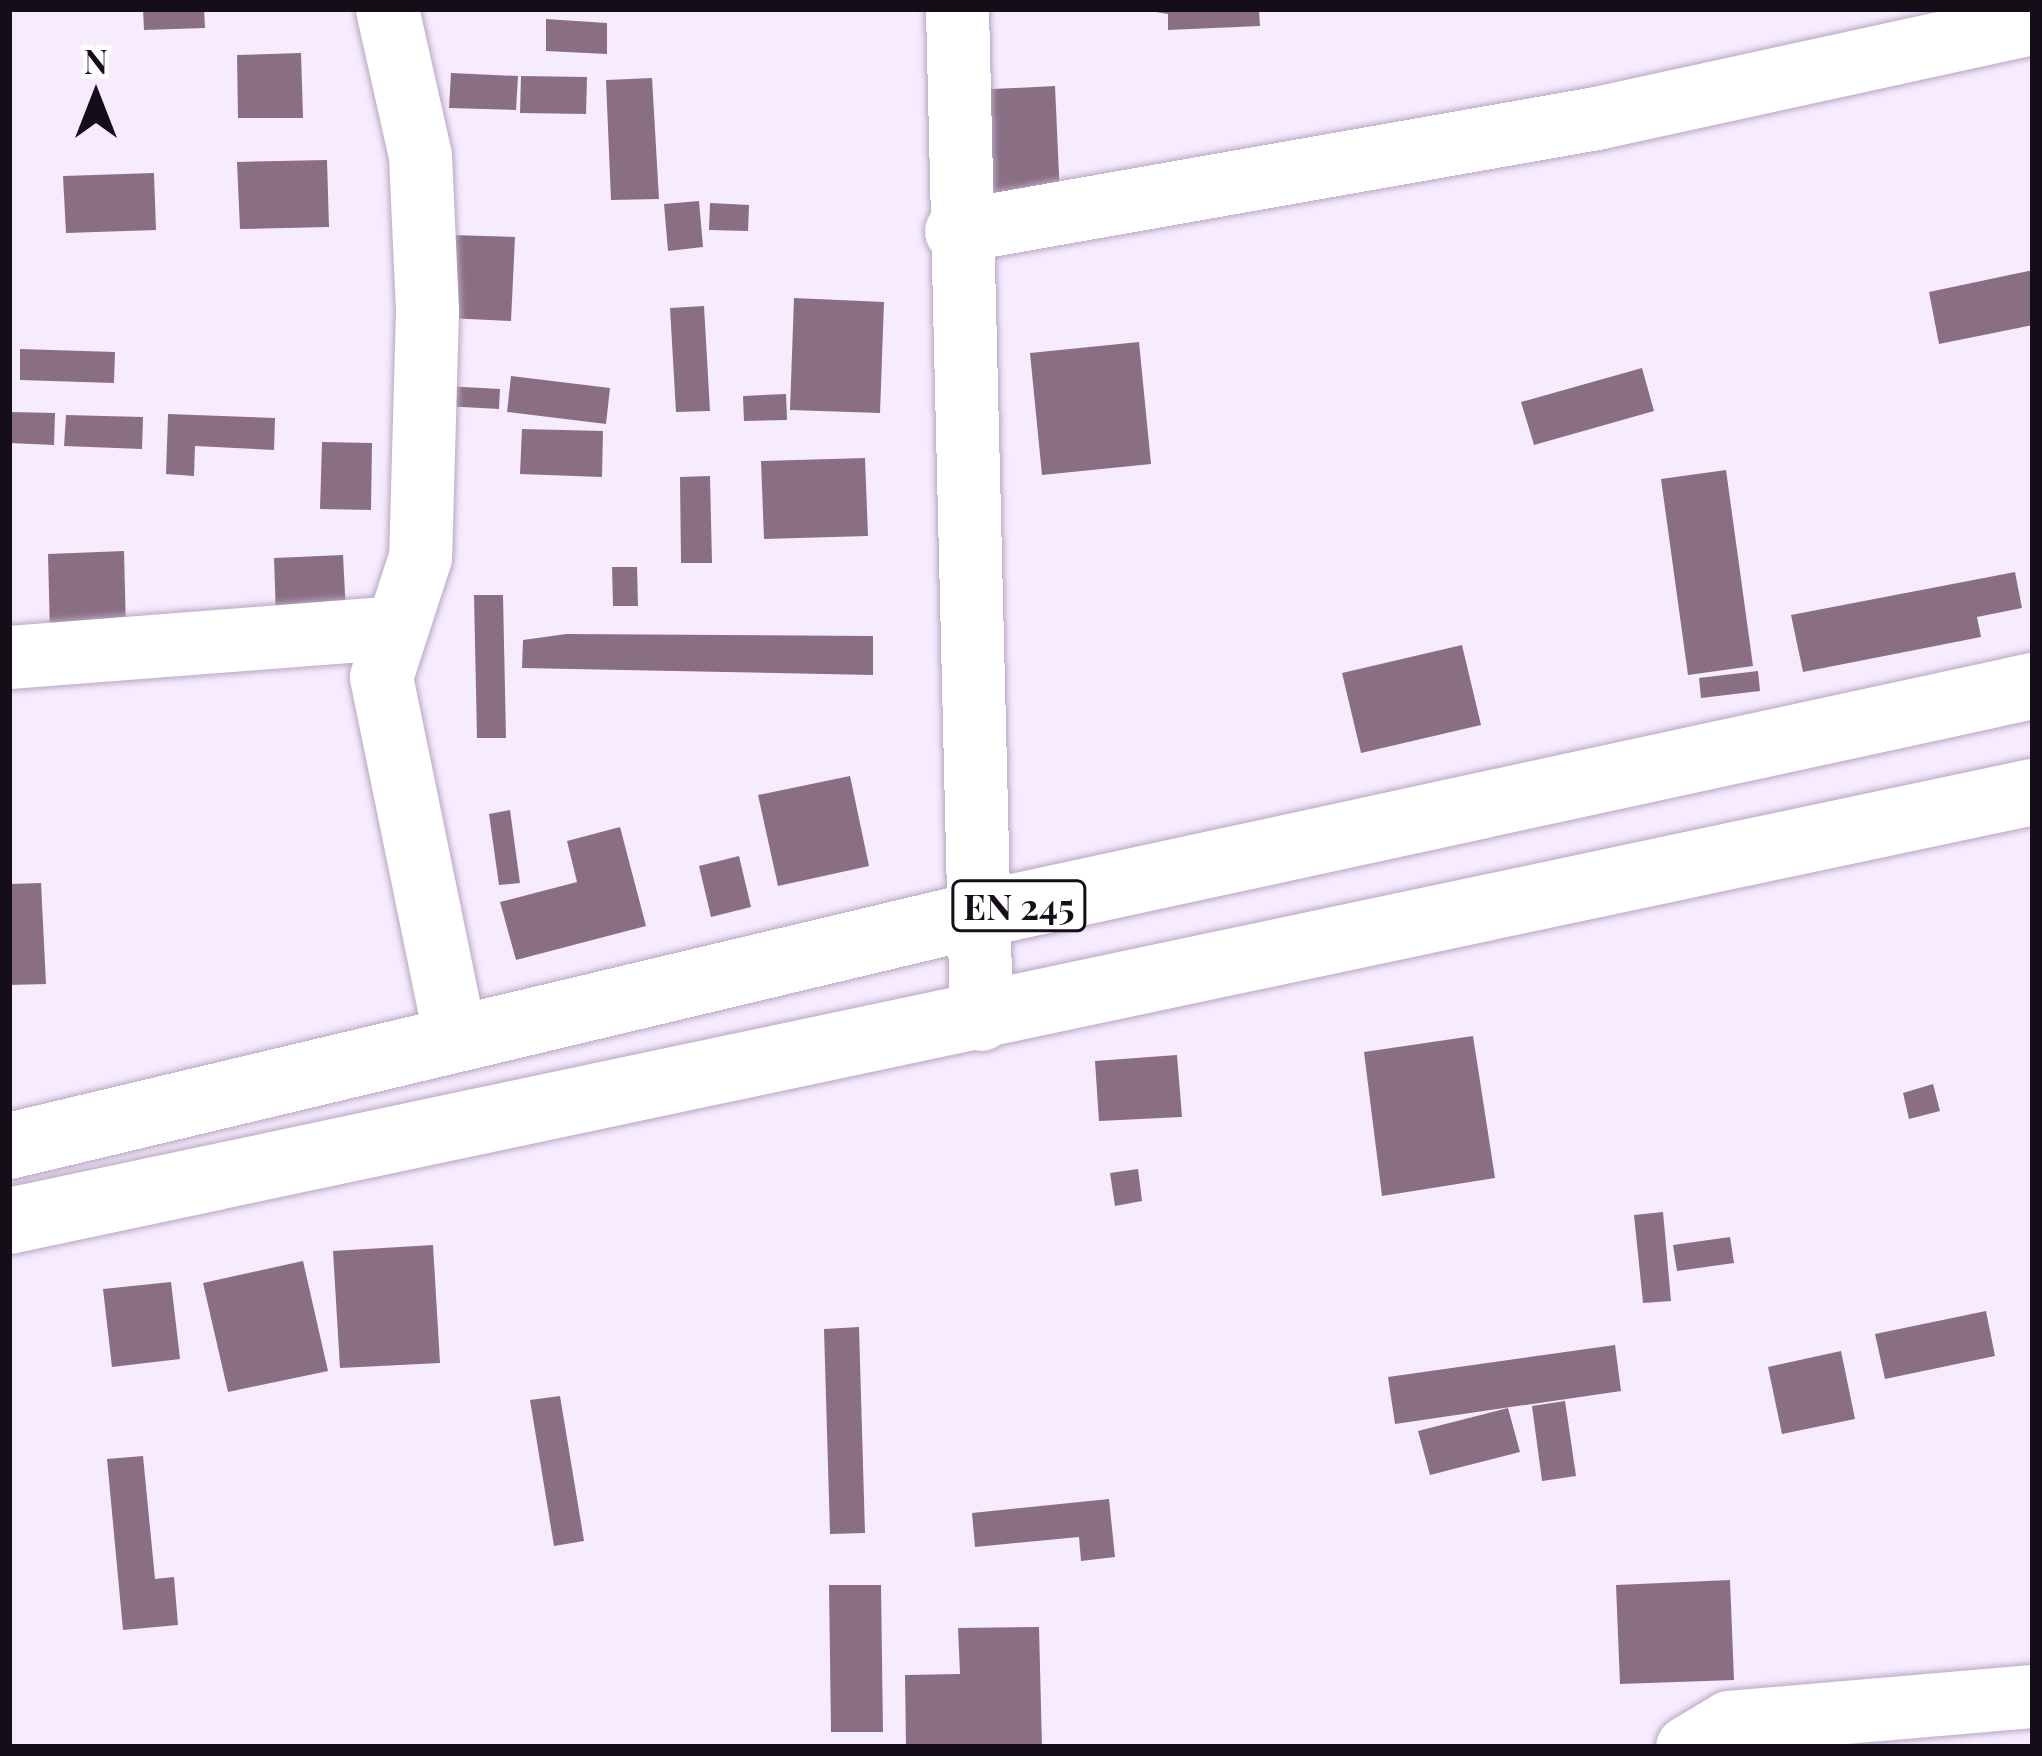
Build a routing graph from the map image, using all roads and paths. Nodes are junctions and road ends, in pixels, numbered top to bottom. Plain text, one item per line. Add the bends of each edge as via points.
1 (387, 9) edge
2 (957, 9) edge
3 (2033, 23) edge
4 (956, 231) junction
5 (397, 627) junction
6 (9, 657) edge
7 (2033, 686) edge
8 (2033, 792) edge
9 (976, 915) junction
10 (981, 1019) junction
11 (455, 1039) junction
12 (9, 1146) edge
13 (9, 1222) edge
14 (2033, 1696) edge
15 (1677, 1744) edge

1 - 5 street via 420,156 427,311 420,557
2 - 4 street
3 - 4 street via 1596,118
4 - 9 street
5 - 6 street
5 - 11 street via 381,676 386,738
7 - 9 main road, EN 245
8 - 10 main road
9 - 10 street
9 - 11 main road, EN 245
10 - 13 main road
11 - 12 main road, EN 245
14 - 15 street via 1729,1723

